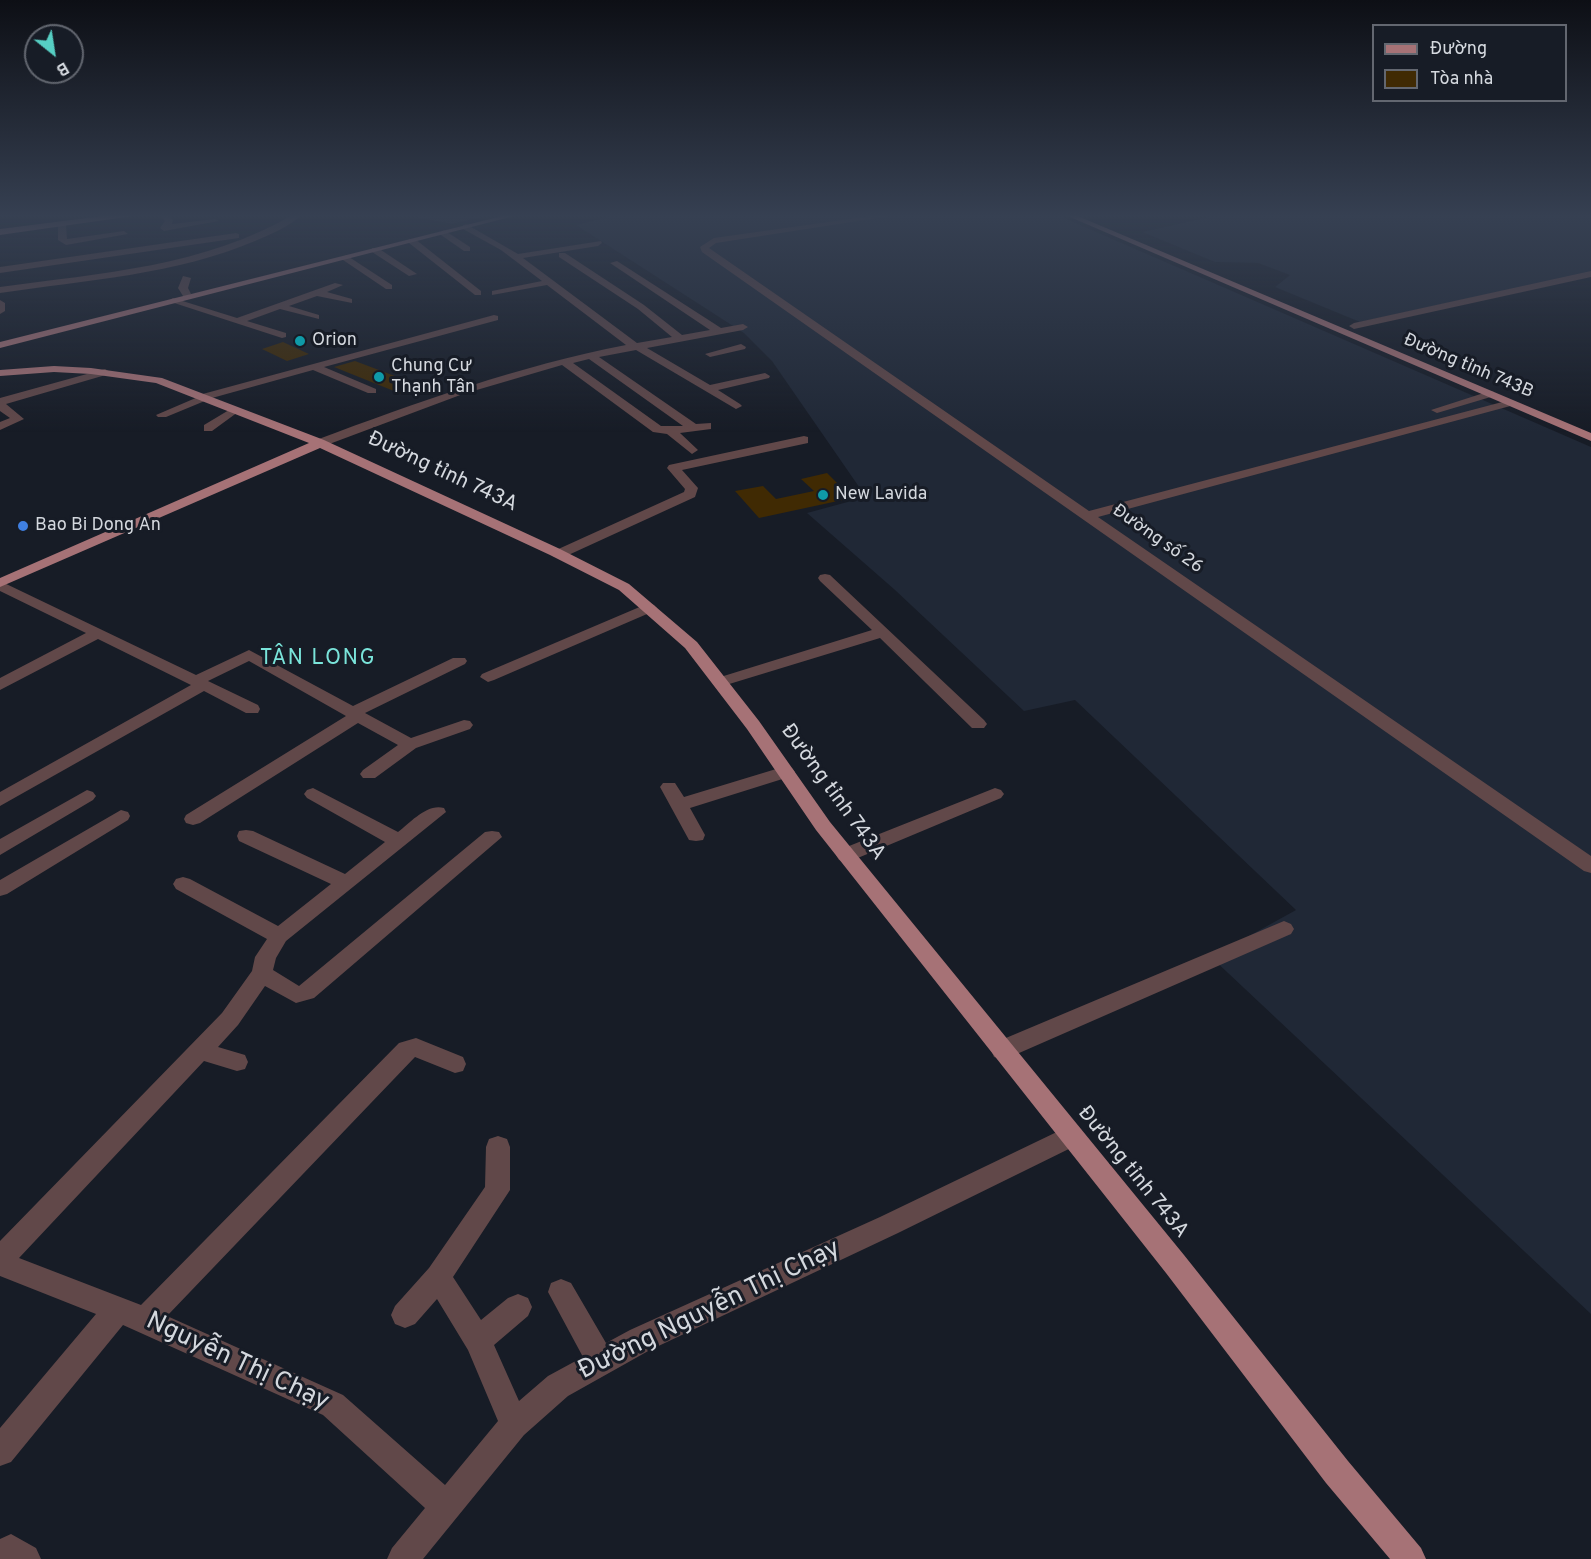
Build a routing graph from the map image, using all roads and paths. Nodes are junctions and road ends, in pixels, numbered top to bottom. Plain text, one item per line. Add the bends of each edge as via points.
1 (21, 287) edge
2 (183, 287) edge
3 (215, 287) edge
4 (230, 287) edge
5 (334, 287) edge
6 (470, 287) edge
7 (526, 287) edge
8 (556, 287) edge
9 (610, 287) edge
10 (651, 287) edge
11 (758, 287) edge
12 (1239, 287) edge
13 (1258, 287) edge
14 (1533, 287) edge
15 (0, 290) edge
16 (318, 293) junction
17 (478, 293) dead end
18 (495, 293) dead end
19 (186, 294) junction
20 (173, 301) junction
21 (349, 301) dead end
22 (0, 303) edge
23 (280, 306) junction
24 (0, 311) edge
25 (315, 317) dead end
26 (494, 318) dead end
27 (238, 321) junction
28 (1354, 326) junction
29 (743, 327) dead end
30 (719, 331) junction
31 (282, 335) dead end
32 (680, 338) junction
33 (0, 343) edge
34 (636, 347) junction
35 (710, 354) dead end
36 (591, 356) junction
37 (565, 362) junction
38 (314, 367) junction
39 (105, 372) junction
40 (0, 373) edge
41 (765, 376) dead end
42 (709, 389) junction
43 (372, 391) dead end
44 (1490, 394) junction
45 (204, 397) junction
46 (1510, 403) junction
47 (0, 404) edge
48 (736, 405) dead end
49 (234, 410) junction
50 (162, 415) dead end
51 (0, 426) edge
52 (707, 426) dead end
53 (1591, 427) edge
54 (208, 428) dead end
55 (694, 428) junction
56 (670, 431) junction
57 (1591, 437) edge
58 (804, 440) dead end
59 (320, 443) junction
60 (1296, 449) junction
61 (692, 450) dead end
62 (1311, 456) junction
63 (1077, 507) junction
64 (1089, 515) junction
65 (559, 554) junction
66 (825, 578) dead end
67 (0, 584) edge
68 (649, 608) junction
69 (883, 632) junction
70 (98, 633) junction
71 (459, 661) dead end
72 (488, 677) dead end
73 (720, 682) junction
74 (200, 683) junction
75 (0, 685) edge
76 (252, 709) dead end
77 (355, 714) junction
78 (978, 724) dead end
79 (464, 725) dead end
80 (410, 744) junction
81 (786, 772) junction
82 (369, 774) dead end
83 (669, 787) dead end
84 (314, 794) dead end
85 (995, 794) dead end
86 (87, 796) dead end
87 (0, 800) edge
88 (680, 805) junction
89 (437, 812) dead end
90 (121, 816) dead end
91 (193, 819) dead end
92 (246, 836) dead end
93 (696, 836) dead end
94 (492, 837) dead end
95 (399, 841) junction
96 (0, 848) edge
97 (846, 855) junction
98 (1591, 866) edge
99 (347, 883) junction
100 (183, 884) dead end
101 (0, 889) edge
102 (1284, 929) dead end
103 (279, 936) junction
104 (262, 973) junction
105 (199, 1050) junction
106 (1002, 1050) junction
107 (237, 1062) dead end
108 (455, 1064) dead end
109 (1072, 1136) junction
110 (498, 1147) dead end
111 (0, 1261) edge
112 (438, 1277) junction
113 (561, 1292) dead end
114 (518, 1306) dead end
115 (118, 1309) junction
116 (405, 1315) dead end
117 (145, 1320) junction
118 (478, 1340) junction
119 (601, 1362) junction
120 (514, 1425) junction
121 (0, 1451) edge
122 (446, 1506) junction
123 (402, 1559) edge
124 (1410, 1559) edge

1 - 15 street
2 - 19 street
3 - 19 main road
4 - 20 main road
5 - 16 street
6 - 17 street
7 - 18 street
8 - 34 street
9 - 32 street
10 - 30 street
11 - 63 street, Đường số 26
12 - 44 main road, Đường tỉnh 743B
13 - 28 main road, Đường tỉnh 743B
14 - 28 street
16 - 21 street
16 - 23 street
19 - 33 main road
20 - 27 street
20 - 33 main road
22 - 24 street
23 - 25 street
23 - 27 street
26 - 38 street
27 - 31 street
28 - 53 main road, Đường tỉnh 743B
29 - 30 street
30 - 32 street
30 - 35 street via 741,347
32 - 34 street
34 - 36 street
34 - 42 street
36 - 37 street
36 - 55 street
37 - 56 street via 657,429
37 - 59 street via 455,393
38 - 43 street
38 - 45 street
39 - 40 main road, Đường tỉnh 743A via 54,369
39 - 45 main road, Đường tỉnh 743A via 158,380
39 - 47 street
41 - 42 street
42 - 48 street
44 - 46 main road, Đường tỉnh 743B
44 - 60 street
45 - 49 main road, Đường tỉnh 743A
45 - 50 street
46 - 57 main road, Đường tỉnh 743B
46 - 62 street
47 - 51 street via 18,419
49 - 54 street
49 - 59 main road, Đường tỉnh 743A
52 - 55 street
55 - 56 street
56 - 61 street
58 - 65 street via 673,468 692,488 690,494
59 - 65 main road, Đường tỉnh 743A
59 - 67 main road
60 - 62 street
60 - 63 street
62 - 64 street
63 - 64 street, Đường số 26
64 - 98 street, Đường số 26
65 - 68 main road, Đường tỉnh 743A via 624,587
66 - 69 street
67 - 70 street
68 - 72 street
68 - 73 main road, Đường tỉnh 743A via 691,645
69 - 73 street
69 - 78 street
70 - 74 street
70 - 75 street
71 - 77 street
73 - 81 main road, Đường tỉnh 743A
74 - 76 street
74 - 77 street via 249,655
74 - 87 street
77 - 80 street
77 - 91 street
79 - 80 street
80 - 82 street
81 - 88 street
81 - 97 main road, Đường tỉnh 743A
83 - 88 street
84 - 95 street
85 - 97 street
86 - 96 street
88 - 93 street
89 - 95 street
90 - 101 street
92 - 99 street
94 - 104 street via 306,992 296,995
95 - 99 street
97 - 106 main road, Đường tỉnh 743A
99 - 103 street
100 - 103 street
102 - 106 street
103 - 104 street via 266,957
104 - 105 street via 230,1018
105 - 107 street
105 - 111 street
106 - 109 main road, Đường tỉnh 743A
108 - 117 street via 416,1047 408,1050
109 - 119 street, Đường Nguyễn Thị Chạy
109 - 124 main road, Đường tỉnh 743A
110 - 112 street via 497,1191
111 - 115 street, Nguyễn Thị Chạy
112 - 116 street
112 - 118 street
113 - 119 street
114 - 118 street
115 - 117 street, Nguyễn Thị Chạy
115 - 121 street
117 - 122 street, Nguyễn Thị Chạy via 333,1405
118 - 120 street
119 - 120 street, Đường Nguyễn Thị Chạy via 558,1386
120 - 122 street, Đường Nguyễn Thị Chạy
122 - 123 street, Đường Nguyễn Thị Chạy

